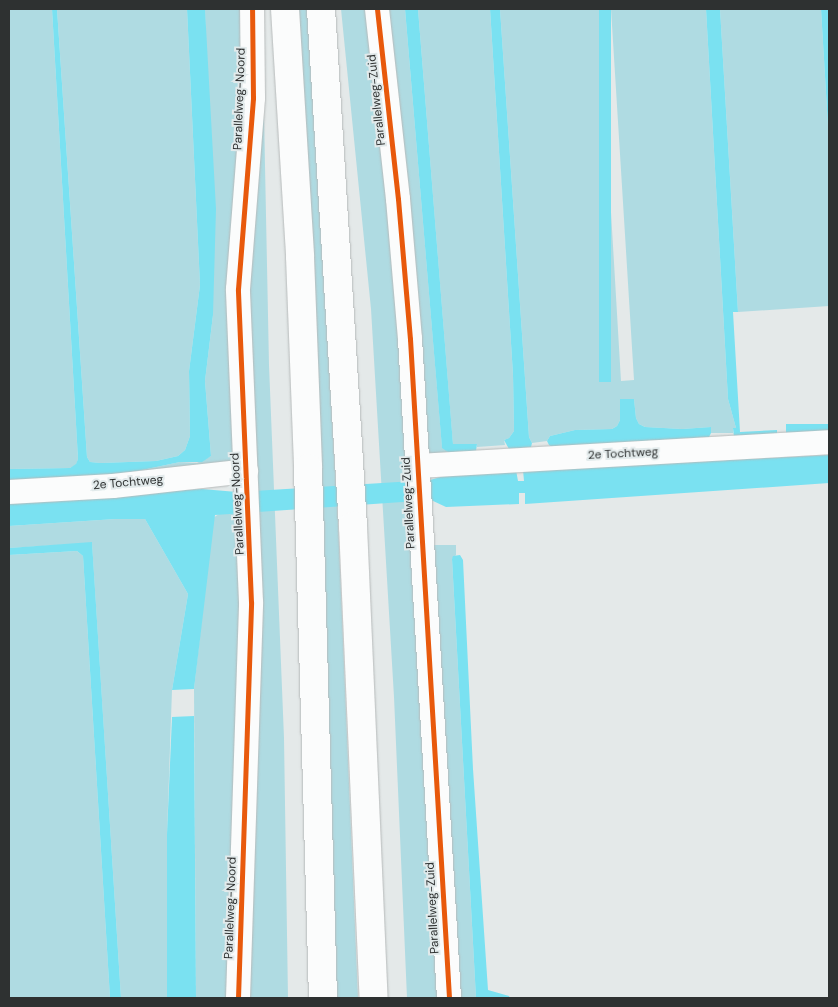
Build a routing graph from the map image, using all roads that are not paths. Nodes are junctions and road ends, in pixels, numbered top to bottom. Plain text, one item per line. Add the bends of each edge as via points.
1 (252, 9) edge
2 (285, 9) edge
3 (321, 9) edge
4 (377, 9) edge
5 (829, 442) edge
6 (417, 471) junction
7 (247, 478) junction
8 (9, 492) edge
9 (322, 918) junction
10 (374, 964) junction
11 (238, 998) edge
12 (306, 998) edge
13 (323, 998) edge
14 (374, 998) edge
15 (388, 998) edge
16 (449, 998) edge

1 - 7 street, Parallelweg-Noord via 253,98 238,289
2 - 9 highway via 300,257
3 - 10 highway via 350,464
4 - 6 street, Parallelweg-Zuid via 398,199
5 - 6 street, 2e Tochtweg
6 - 16 street, Parallelweg-Zuid
7 - 8 street, 2e Tochtweg
7 - 11 street, Parallelweg-Noord via 251,602
9 - 12 highway via 307,953
9 - 13 highway
10 - 14 highway
10 - 15 highway

